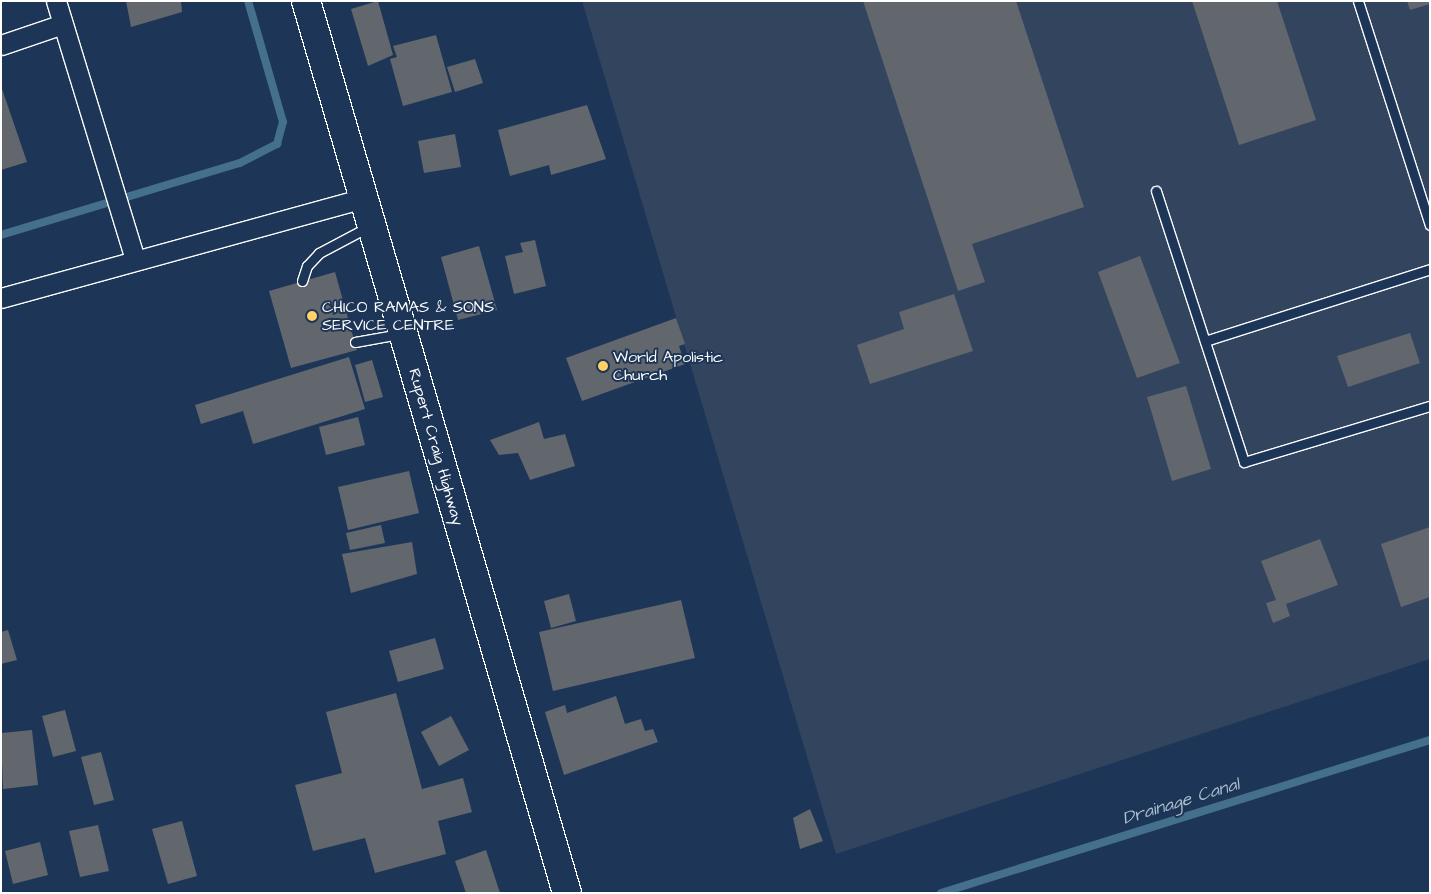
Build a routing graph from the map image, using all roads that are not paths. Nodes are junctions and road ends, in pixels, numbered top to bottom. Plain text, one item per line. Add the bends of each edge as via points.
1 (56, 1) edge
2 (306, 1) edge
3 (1358, 1) edge
4 (63, 24) junction
5 (1, 45) edge
6 (1156, 191) dead end
7 (363, 198) junction
8 (1430, 225) edge
9 (370, 226) junction
10 (135, 260) junction
11 (1430, 269) edge
12 (302, 281) dead end
13 (1, 298) edge
14 (402, 334) junction
15 (1205, 341) junction
16 (355, 342) dead end
17 (1430, 406) edge
18 (568, 893) edge

1 - 4 street
2 - 7 main road, Rupert Craig Highway
3 - 8 lane
4 - 5 street
4 - 10 street
6 - 15 lane
7 - 9 main road, Rupert Craig Highway
7 - 10 street
9 - 12 lane via 319,253 307,266
9 - 14 main road, Rupert Craig Highway
10 - 13 street
11 - 15 lane
14 - 16 lane
14 - 18 main road, Rupert Craig Highway
15 - 17 lane via 1244,462

